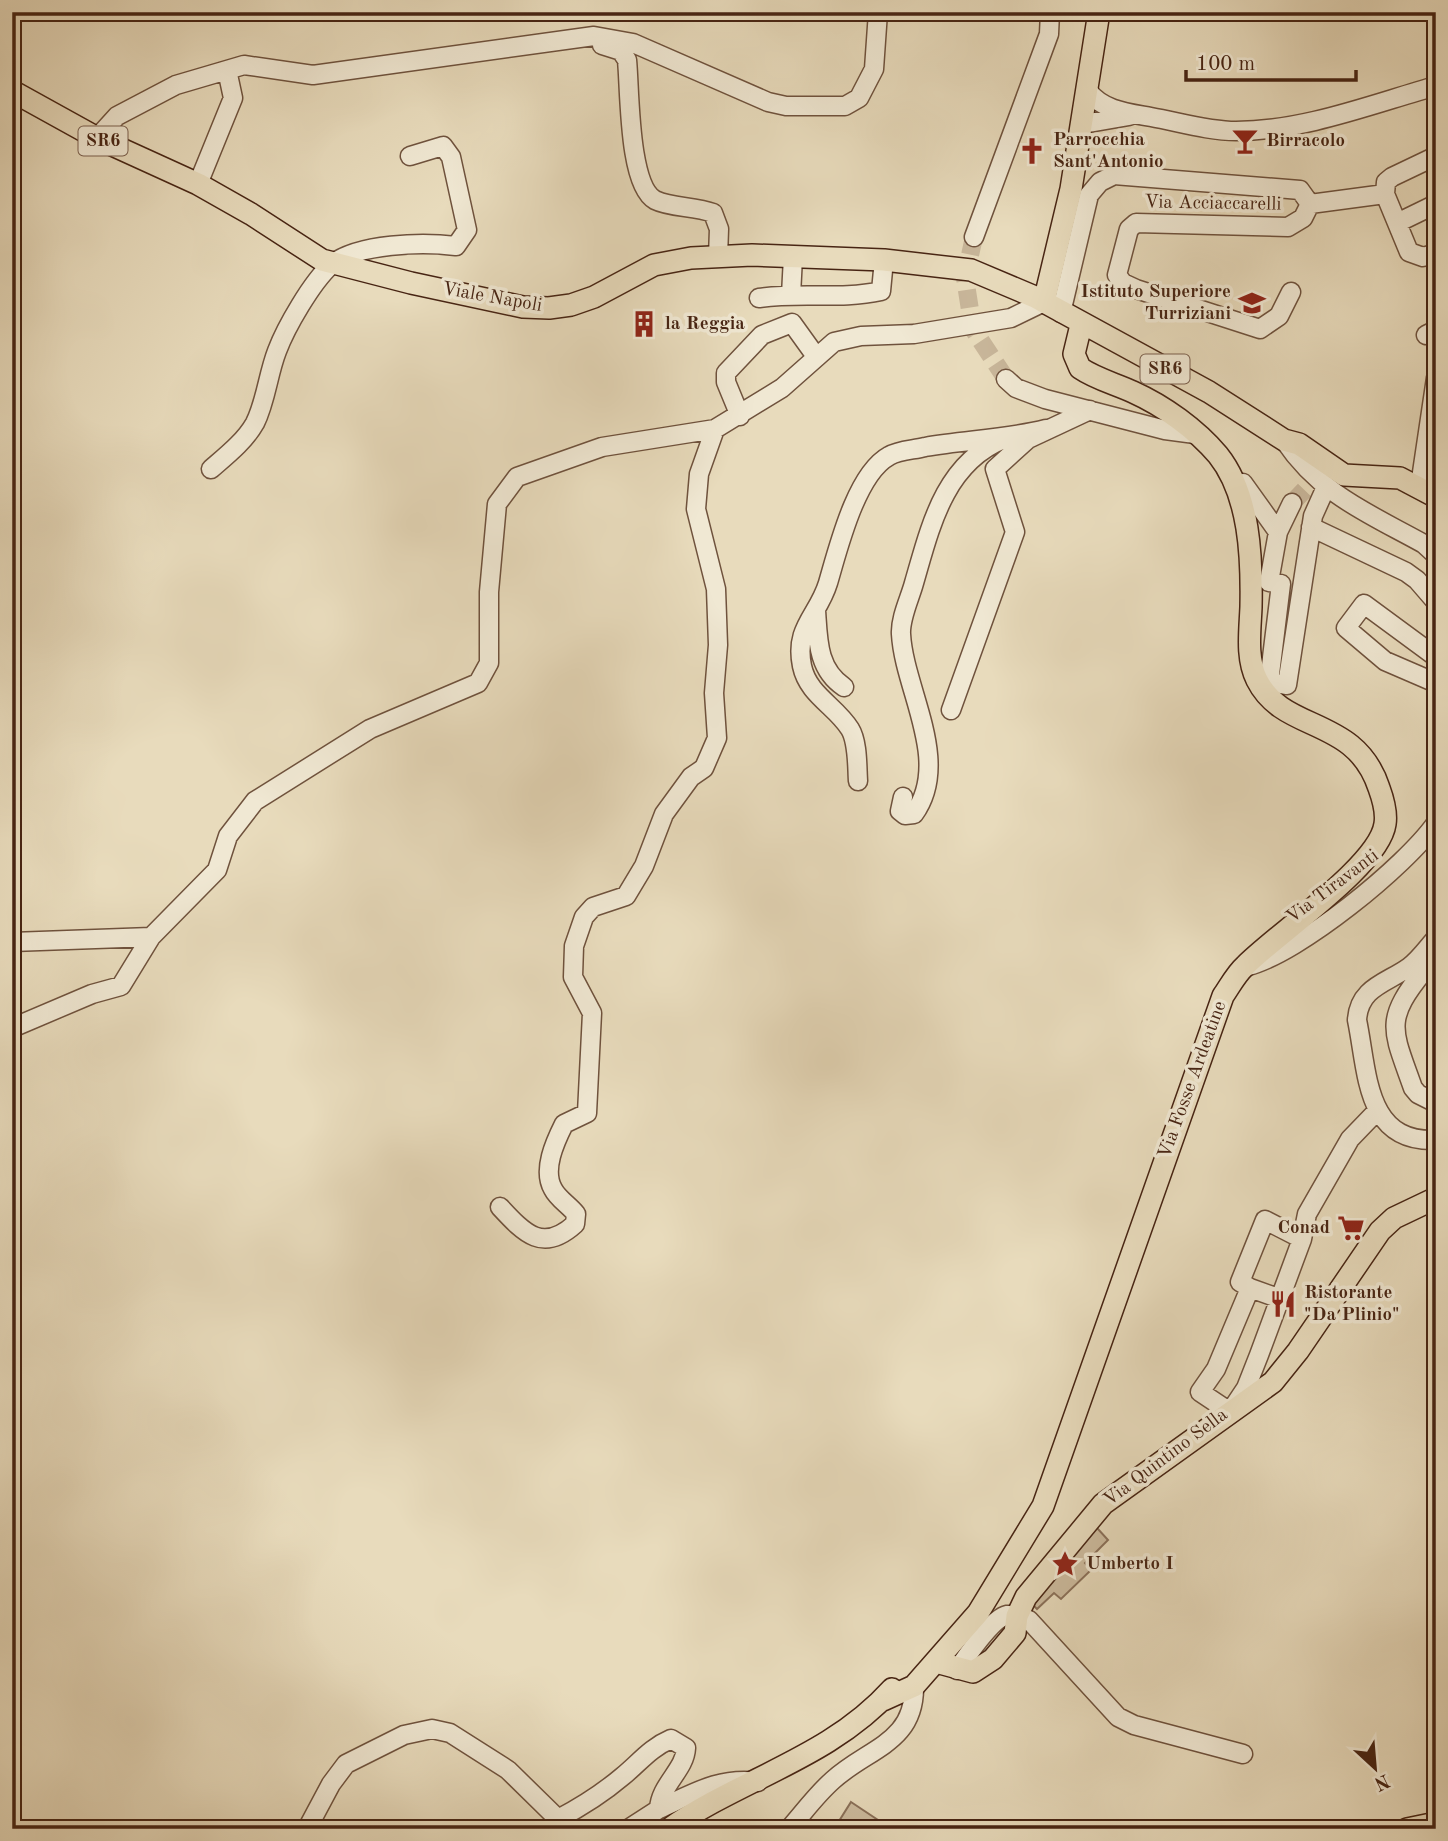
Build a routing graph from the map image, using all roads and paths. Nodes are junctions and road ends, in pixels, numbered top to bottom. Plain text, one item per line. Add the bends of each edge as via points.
1 (878, 12) edge
2 (1050, 12) edge
3 (1099, 12) edge
4 (576, 37) junction
5 (227, 70) junction
6 (1436, 86) edge
7 (12, 91) edge
8 (1088, 92) junction
9 (1139, 115) junction
10 (1083, 124) junction
11 (97, 138) junction
12 (410, 156) dead end
13 (1436, 156) edge
14 (198, 184) junction
15 (1385, 194) junction
16 (1310, 204) junction
17 (1436, 204) edge
18 (1397, 223) junction
19 (974, 237) tunnel mouth
20 (1436, 253) edge
21 (719, 257) junction
22 (793, 257) junction
23 (884, 260) junction
24 (332, 264) junction
25 (1292, 292) dead end
26 (791, 295) junction
27 (759, 298) dead end
28 (1052, 307) junction
29 (1081, 325) junction
30 (815, 355) junction
31 (1436, 378) edge
32 (1006, 379) tunnel mouth
33 (1090, 410) junction
34 (740, 416) junction
35 (715, 429) junction
36 (1046, 429) junction
37 (1023, 432) junction
38 (1195, 433) junction
39 (1284, 440) junction
40 (211, 469) dead end
41 (1236, 486) junction
42 (1326, 487) junction
43 (1428, 491) edge
44 (1292, 503) tunnel mouth
45 (1311, 527) junction
46 (1278, 532) junction
47 (1436, 555) edge
48 (1436, 603) edge
49 (816, 610) junction
50 (1436, 657) edge
51 (1436, 683) edge
52 (844, 687) dead end
53 (951, 710) dead end
54 (858, 781) dead end
55 (903, 797) dead end
56 (1436, 823) edge
57 (151, 937) junction
58 (1436, 938) edge
59 (12, 942) edge
60 (1243, 967) junction
61 (1423, 968) edge
62 (12, 1028) edge
63 (1436, 1103) edge
64 (1377, 1111) junction
65 (1436, 1140) edge
66 (1436, 1198) edge
67 (500, 1207) dead end
68 (1302, 1239) junction
69 (1250, 1288) junction
70 (1278, 1298) junction
71 (1230, 1412) junction
72 (1013, 1556) junction
73 (1017, 1616) junction
74 (936, 1662) junction
75 (914, 1686) junction
76 (883, 1700) junction
77 (1244, 1754) dead end
78 (758, 1782) junction
79 (823, 1791) junction
80 (659, 1809) junction
81 (1436, 1823) edge
82 (555, 1824) edge
83 (307, 1829) edge
84 (628, 1829) edge
85 (669, 1829) edge
86 (789, 1829) edge
87 (806, 1829) edge
88 (1407, 1829) edge

1 - 4 street via 870,80 859,98 845,106 768,102 621,39
2 - 19 street via 1049,34
3 - 8 main road
4 - 5 street via 313,75 244,65
4 - 21 street via 582,43 610,46 627,60 635,149 646,189 657,201 713,213 719,229
5 - 11 street via 177,85 117,116
5 - 14 street via 233,98
6 - 9 street via 1317,119 1256,129 1215,130
7 - 11 main road, SR6
8 - 9 street via 1102,104
8 - 10 main road
9 - 10 street
10 - 28 main road
11 - 14 main road, SR6
12 - 24 street via 443,146 451,157 467,230 463,239 456,246 416,244 363,251
13 - 15 street via 1392,177 1386,182
14 - 24 main road, Viale Napoli
15 - 16 street
15 - 18 street
16 - 25 street, Via Acciaccarelli via 1303,218 1289,227 1136,223 1129,229 1117,275 1136,289 1260,329 1279,316
16 - 28 street, Via Acciaccarelli via 1300,190 1114,175 1089,195
17 - 18 street
18 - 20 street via 1409,252 1423,257
21 - 22 main road, Viale Napoli
21 - 24 main road, Viale Napoli via 654,265 593,297 549,308 523,307
22 - 23 main road, Viale Napoli
22 - 26 street
23 - 26 street via 881,290 858,296
23 - 28 main road, Viale Napoli via 971,270
24 - 40 street via 315,284 278,349 254,423
26 - 27 street
28 - 29 main road, SR6
28 - 30 street via 914,334 847,338
29 - 38 main road, Via Fosse Ardeatine via 1074,354 1080,368 1154,403
29 - 39 main road, SR6 via 1209,393
30 - 34 street via 782,388
30 - 34 street via 792,323 762,335 726,373
31 - 43 street
32 - 33 street via 1030,395
33 - 36 street
33 - 38 street
34 - 35 street
35 - 57 street via 603,447 517,477 497,504 489,592 489,663 478,683 369,729 255,801 228,836 218,870
35 - 67 street via 699,474 696,509 716,589 717,738 704,768 691,777 664,814 626,897 593,907 584,917 574,946 573,976 592,1013 587,1113 564,1124 549,1177 551,1188 576,1214 575,1224 555,1240 544,1240 518,1225
36 - 37 street
36 - 53 street via 995,469 1015,532
37 - 49 street via 889,456 872,472 858,497
37 - 55 street via 975,456 939,503 931,524 901,630 905,669 919,706 928,762 921,805 914,814 900,811
38 - 41 main road, Via Fosse Ardeatine via 1217,455
39 - 42 street, SR6
39 - 43 main road via 1299,444 1345,475 1400,478
41 - 46 street via 1243,483
41 - 60 main road, Via Fosse Ardeatine via 1249,546 1250,660 1257,681 1274,705 1352,744 1377,782 1385,825 1372,851 1345,880
42 - 45 street
42 - 47 street, SR6
44 - 46 street
45 - 46 street via 1287,685 1269,681 1281,584 1269,582
45 - 48 street via 1406,572
49 - 52 street via 821,658
49 - 54 street via 803,627 802,666 817,694 851,730
50 - 51 street via 1364,604 1346,628 1385,661
56 - 60 street, Via Tiravanti via 1399,864 1352,902 1271,958
57 - 59 street
57 - 62 street via 121,986
58 - 61 street
60 - 72 main road, Via Fosse Ardeatine via 1223,996 1210,1030 1042,1506
61 - 63 street via 1400,1002 1395,1027 1413,1088
61 - 64 street via 1370,989 1358,1013
64 - 65 street via 1398,1135
64 - 68 street, Via Quintino Sella via 1350,1139 1307,1214
66 - 71 main road via 1394,1218 1380,1231 1298,1351 1273,1381
68 - 69 street via 1265,1220 1240,1282
68 - 70 street, Via Quintino Sella
69 - 70 street
69 - 71 street via 1216,1369 1200,1392
70 - 71 street, Via Quintino Sella via 1246,1388
71 - 73 main road, Via Quintino Sella via 1103,1504 1026,1597
72 - 74 main road, Via Fosse Ardeatine via 978,1613
72 - 76 main road
73 - 74 main road, Via Quintino Sella via 1015,1633 993,1659 973,1672
73 - 77 street via 1029,1620 1118,1717
74 - 75 main road, Via Fosse Ardeatine
75 - 76 main road
75 - 79 street via 912,1712 901,1729
76 - 78 main road via 843,1734
78 - 80 street via 721,1782
78 - 85 main road via 696,1810
79 - 86 street
79 - 87 street
80 - 82 street via 668,1783 686,1755 686,1748 671,1739 651,1747 624,1775
80 - 84 street
81 - 88 main road
82 - 83 street via 508,1770 450,1733 432,1729 391,1740 346,1765

